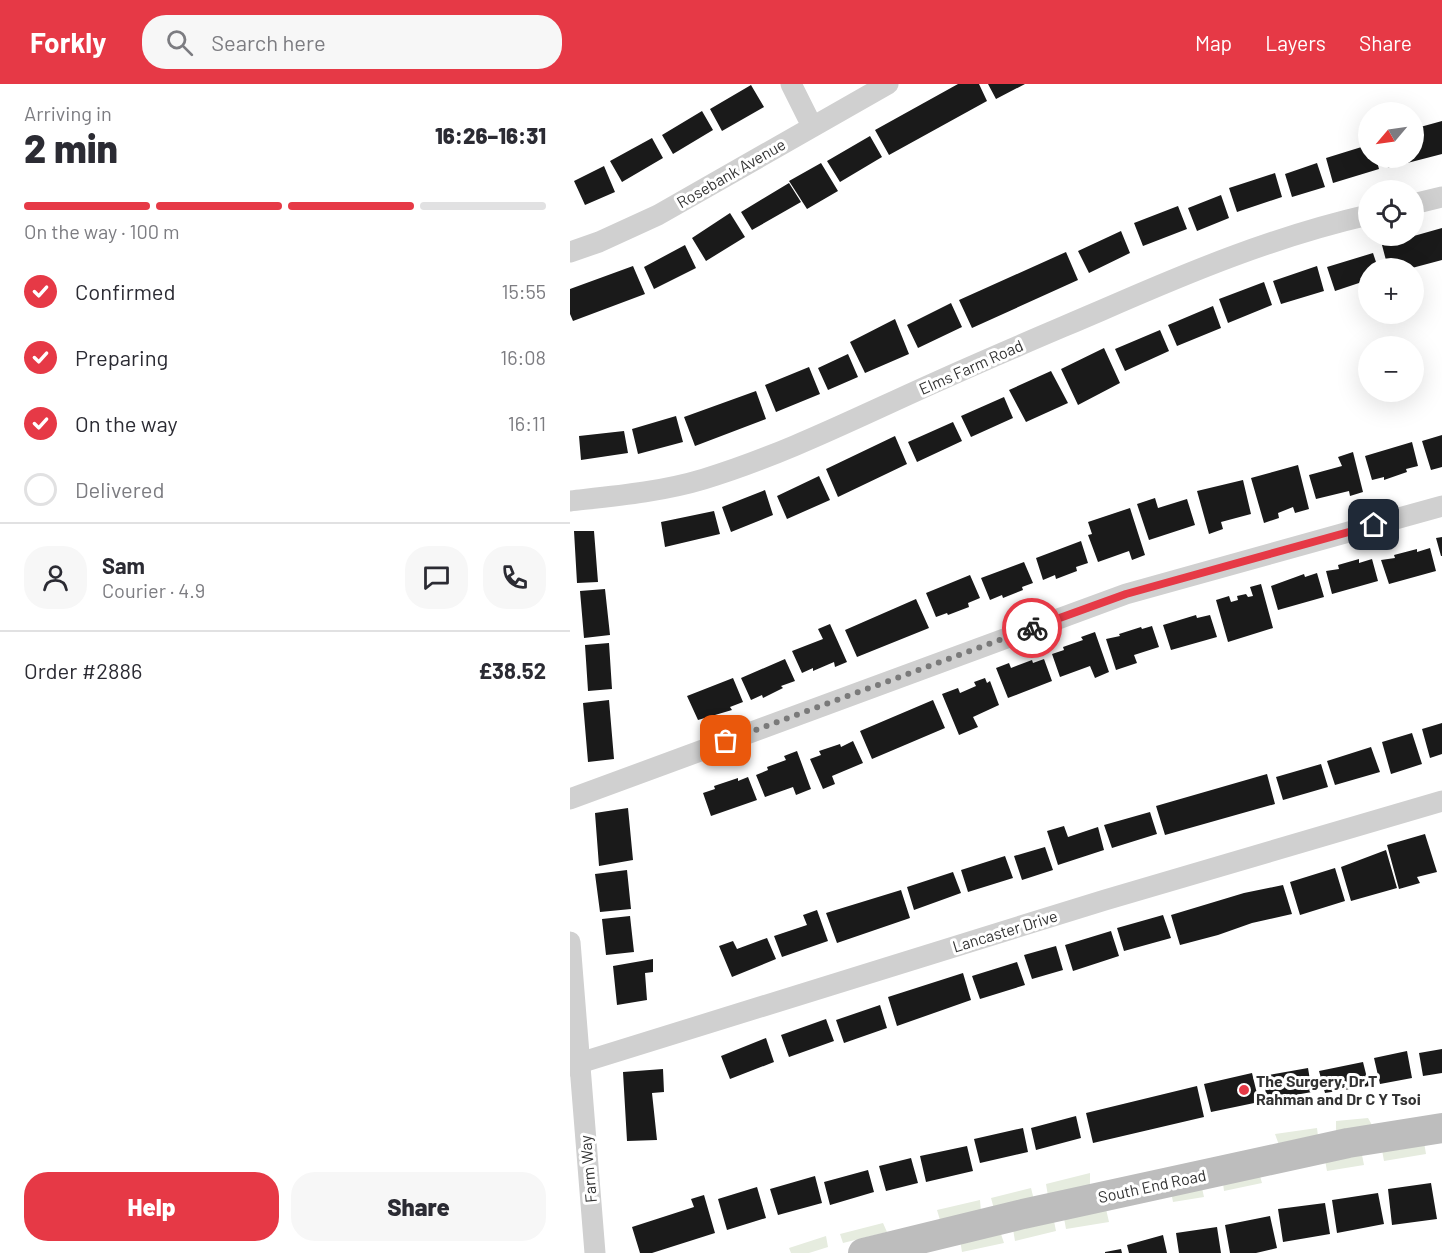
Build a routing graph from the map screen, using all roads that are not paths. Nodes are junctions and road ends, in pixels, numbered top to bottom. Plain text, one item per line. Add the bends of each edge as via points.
1 (791, 84) edge
2 (888, 84) edge
3 (812, 126) junction
4 (1442, 197) edge
5 (1424, 201) edge
6 (1358, 217) edge
7 (570, 252) edge
8 (570, 501) edge
9 (1442, 506) edge
10 (570, 799) edge
11 (1442, 801) edge
12 (570, 942) edge
13 (575, 1065) edge
14 (1442, 1128) edge
15 (595, 1253) edge
16 (863, 1253) edge

1 - 3 street
2 - 3 street, Rosebank Avenue
3 - 7 street, Rosebank Avenue via 658,215
4 - 5 street
6 - 8 street, Elms Farm Road via 1315,227 1217,261 741,466 702,480 637,494
9 - 10 street via 1126,594
11 - 13 street, Lancaster Drive via 1093,903
12 - 13 street, Farm Way
13 - 15 street, Farm Way
14 - 16 street, South End Road via 1313,1151

